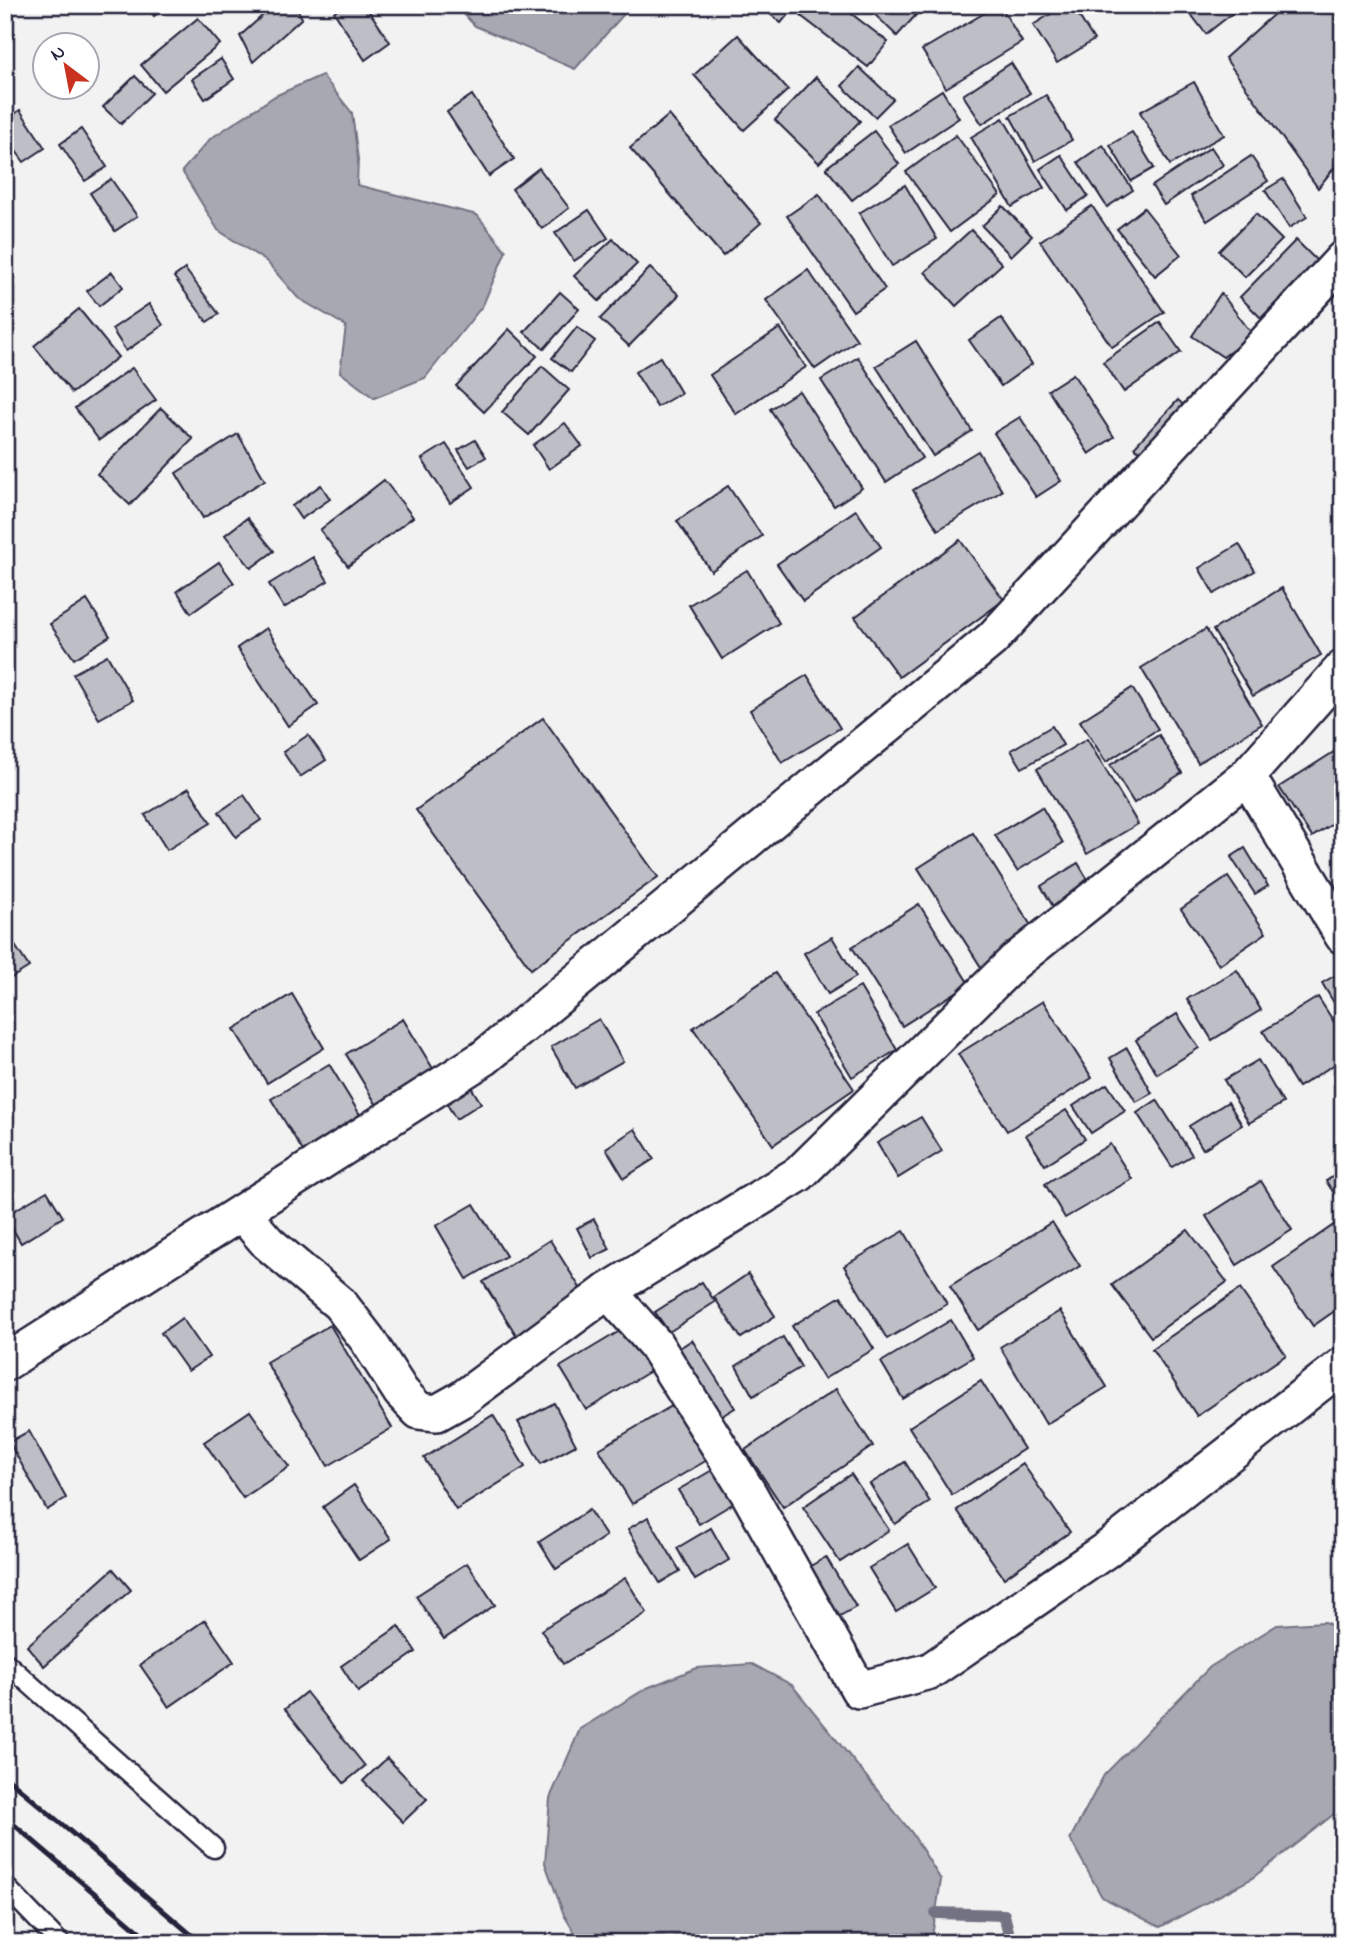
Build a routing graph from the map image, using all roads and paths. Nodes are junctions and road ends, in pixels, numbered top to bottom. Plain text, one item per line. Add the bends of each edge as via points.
1 (1343, 259) edge
2 (1343, 668) edge
3 (1247, 776) junction
4 (1343, 936) edge
5 (242, 1213) junction
6 (607, 1292) junction
7 (5, 1363) edge
8 (1343, 1365) edge
9 (5, 1662) edge
10 (214, 1847) dead end
11 (5, 1886) edge
12 (60, 1943) edge

1 - 5 street via 992,639 484,1058
2 - 3 street
3 - 4 street
3 - 6 street via 1014,962 799,1174
5 - 6 street via 268,1243 340,1304 419,1411 437,1413 462,1399
5 - 7 street
6 - 8 street via 655,1344 750,1494 859,1690 930,1671 1105,1550
9 - 10 lane
11 - 12 lane

